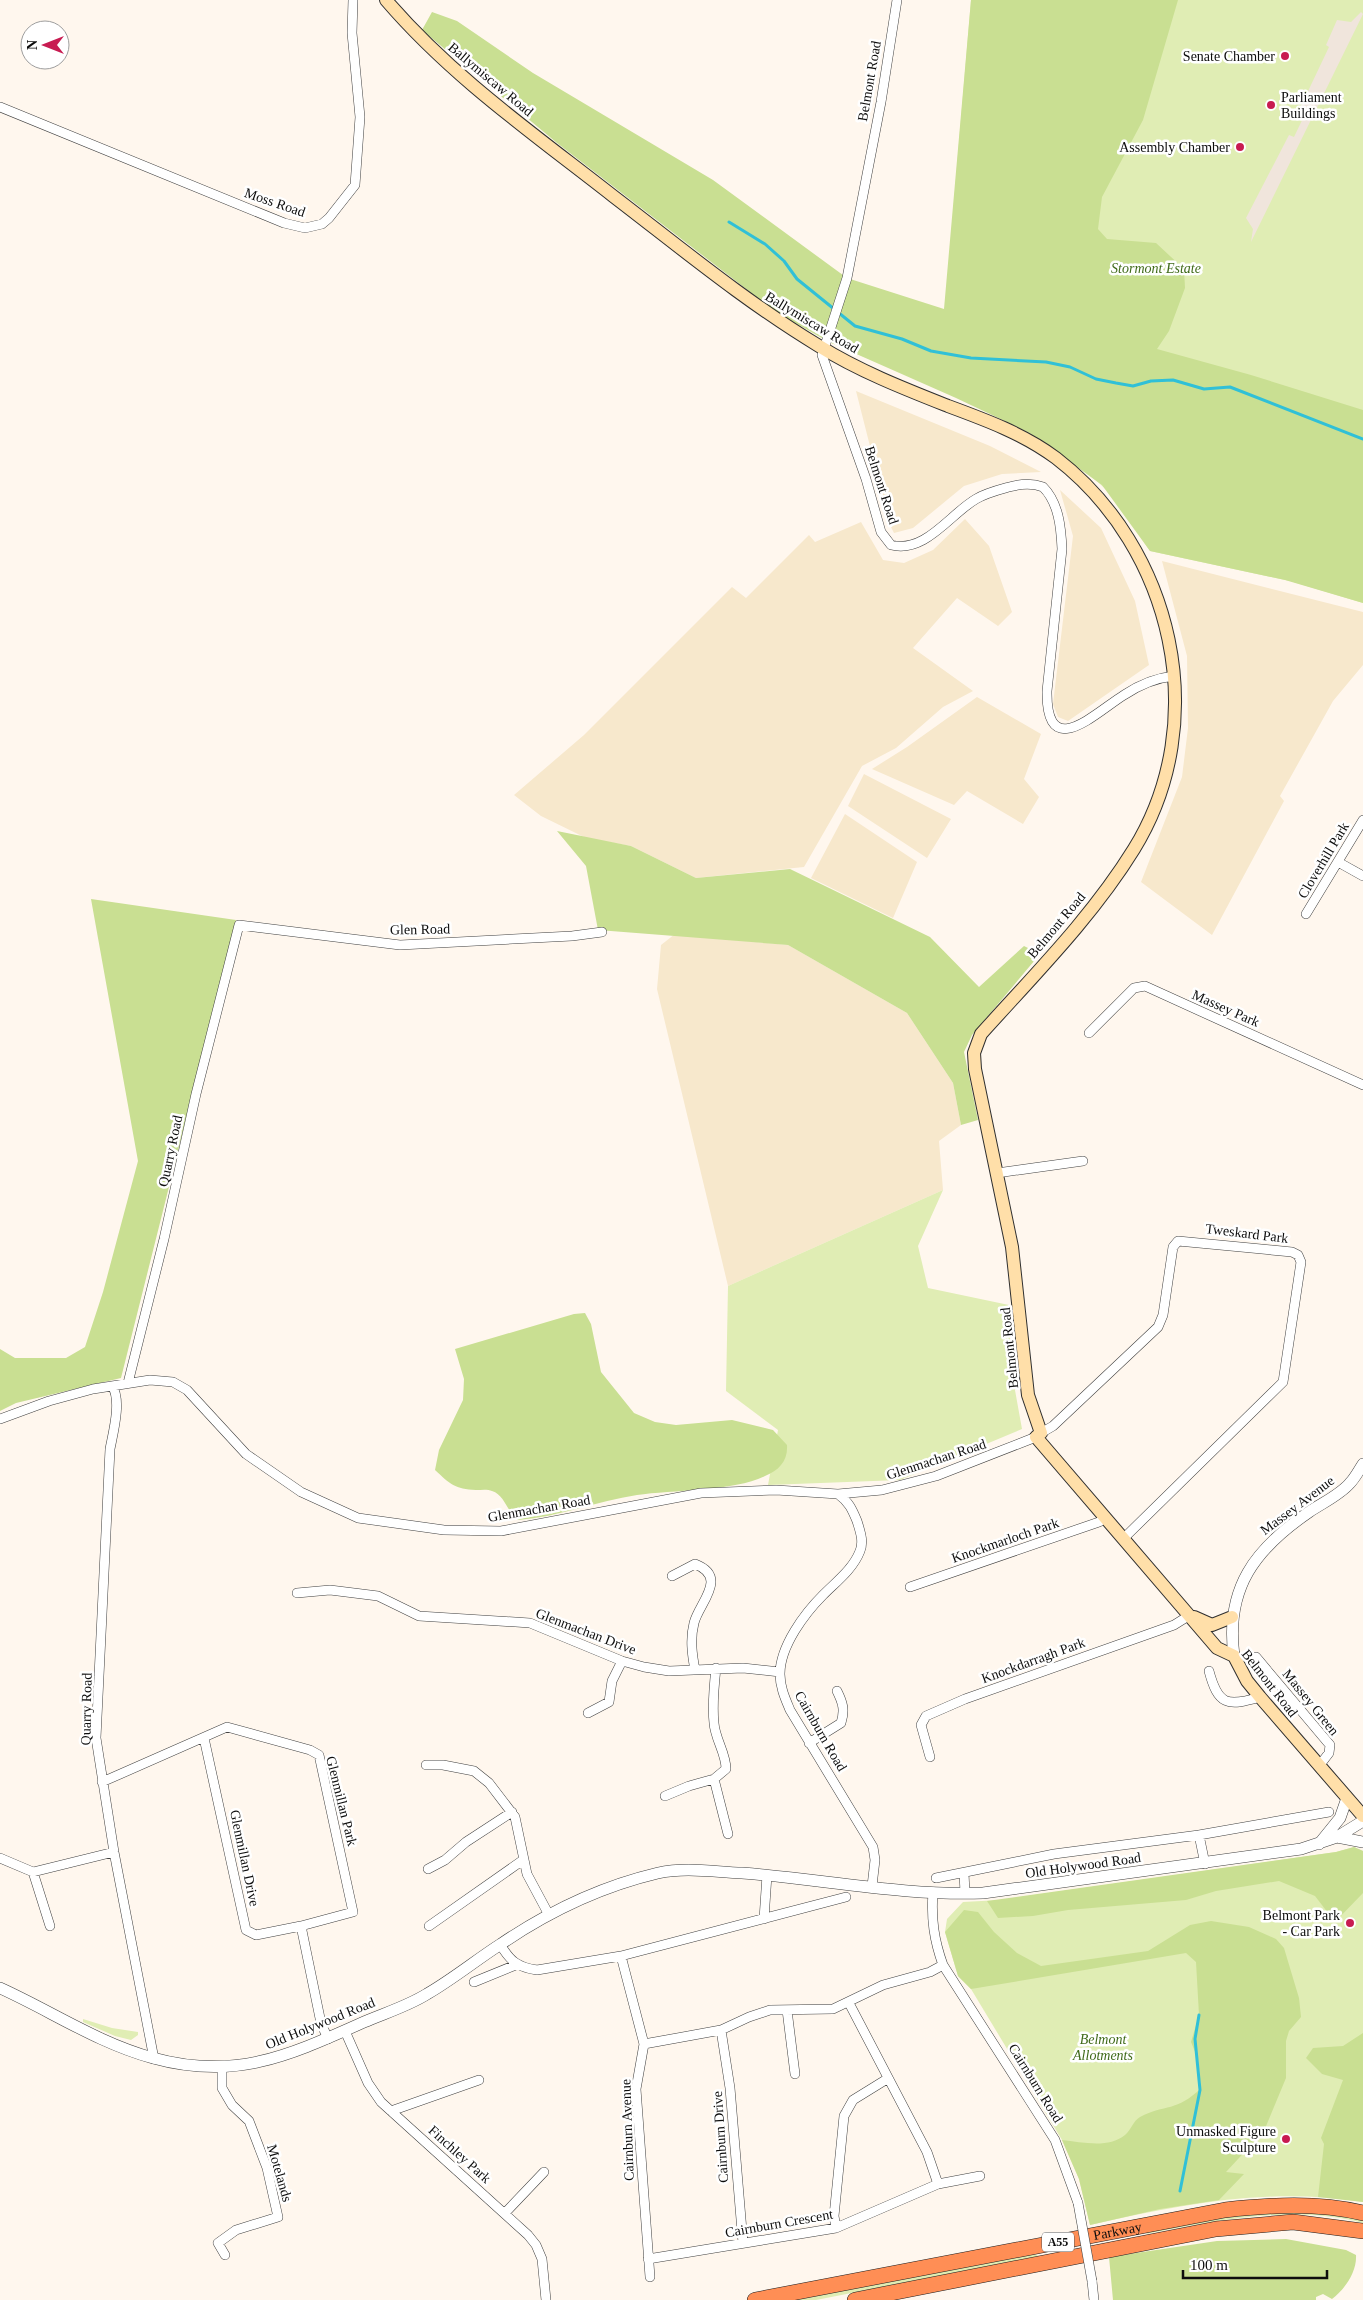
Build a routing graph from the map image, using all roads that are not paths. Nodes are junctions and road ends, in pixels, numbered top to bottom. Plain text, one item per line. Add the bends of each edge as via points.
1 (353, 0) edge
2 (386, 0) edge
3 (897, 0) edge
4 (0, 107) edge
5 (825, 345) junction
6 (1174, 676) junction
7 (1363, 820) edge
8 (1338, 862) junction
9 (1363, 876) edge
10 (1306, 914) dead end
11 (239, 925) joint
12 (602, 932) dead end
13 (1089, 1033) dead end
14 (1363, 1084) edge
15 (1083, 1162) dead end
16 (997, 1173) junction
17 (128, 1383) junction
18 (112, 1386) junction
19 (0, 1419) edge
20 (1039, 1435) junction
21 (1363, 1464) edge
22 (838, 1494) junction
23 (1106, 1517) junction
24 (1124, 1538) junction
25 (672, 1576) dead end
26 (910, 1587) dead end
27 (297, 1593) dead end
28 (1190, 1614) junction
29 (1232, 1617) junction
30 (1234, 1656) junction
31 (1256, 1657) dead end
32 (622, 1661) junction
33 (716, 1668) junction
34 (695, 1670) junction
35 (1209, 1671) dead end
36 (780, 1672) junction
37 (837, 1690) dead end
38 (1260, 1697) junction
39 (588, 1713) dead end
40 (204, 1738) junction
41 (809, 1743) junction
42 (930, 1757) dead end
43 (426, 1765) dead end
44 (1319, 1766) junction
45 (714, 1779) junction
46 (102, 1782) junction
47 (665, 1796) dead end
48 (1348, 1798) junction
49 (512, 1812) junction
50 (1329, 1812) dead end
51 (1363, 1816) edge
52 (1363, 1821) edge
53 (728, 1834) dead end
54 (1200, 1835) junction
55 (1337, 1837) junction
56 (1363, 1842) edge
57 (1319, 1844) junction
58 (114, 1852) junction
59 (0, 1858) edge
60 (523, 1860) junction
61 (1205, 1864) junction
62 (428, 1869) dead end
63 (33, 1872) junction
64 (964, 1873) junction
65 (767, 1875) junction
66 (936, 1878) dead end
67 (872, 1886) junction
68 (933, 1892) junction
69 (965, 1894) junction
70 (846, 1897) dead end
71 (549, 1915) junction
72 (764, 1919) junction
73 (50, 1926) dead end
74 (300, 1926) junction
75 (429, 1926) dead end
76 (500, 1944) junction
77 (621, 1956) junction
78 (518, 1964) junction
79 (943, 1965) junction
80 (474, 1982) dead end
81 (0, 1988) edge
82 (849, 2002) junction
83 (787, 2010) junction
84 (721, 2030) junction
85 (345, 2031) junction
86 (328, 2039) junction
87 (644, 2044) junction
88 (154, 2059) junction
89 (222, 2068) junction
90 (795, 2074) dead end
91 (888, 2079) junction
92 (479, 2080) dead end
93 (391, 2112) junction
94 (544, 2172) dead end
95 (980, 2176) dead end
96 (938, 2184) junction
97 (1363, 2213) edge
98 (505, 2214) junction
99 (836, 2228) junction
100 (1363, 2231) edge
101 (743, 2243) junction
102 (225, 2255) dead end
103 (648, 2259) junction
104 (650, 2277) dead end
105 (546, 2300) edge
106 (755, 2300) edge
107 (855, 2300) edge
108 (1094, 2300) edge

1 - 4 street, Moss Road via 352,33 360,117 355,185 329,218 314,227 284,223
2 - 5 main road, Ballymiscaw Road via 428,46 486,97 751,303
3 - 5 street, Belmont Road via 881,102 846,278
5 - 6 main road, Ballymiscaw Road via 912,392 1007,430 1055,458 1083,482 1117,520 1146,569 1167,628
5 - 6 street, Belmont Road via 822,355 866,479 881,532 892,545 904,547 920,542 976,498 999,489 1028,484 1043,487 1048,493 1058,516 1062,549 1047,691 1047,707 1053,722 1061,728 1077,727 1138,687
6 - 16 main road, Belmont Road via 1175,713 1171,748 1148,824 1096,901 981,1034 976,1044 975,1069
7 - 8 street, Cloverhill Park
8 - 9 street
8 - 10 street, Cloverhill Park
11 - 12 street, Glen Road via 400,945
11 - 17 street, Quarry Road
13 - 14 street, Massey Park via 1134,988 1145,986
15 - 16 street
16 - 20 main road, Belmont Road via 1012,1247 1028,1394
17 - 18 street, Glenmachan Road
17 - 22 street, Glenmachan Road via 167,1381 181,1385 246,1454 302,1492 358,1518 389,1523 444,1530 501,1531 701,1493 783,1490
18 - 19 street, Glenmachan Road via 49,1401
18 - 46 street, Quarry Road via 117,1410 110,1449 96,1738
20 - 22 street, Glenmachan Road via 936,1476 882,1490
20 - 23 main road, Belmont Road
20 - 24 street, Tweskard Park via 1053,1426 1158,1327 1163,1315 1173,1248 1178,1241 1298,1255 1301,1262 1283,1382
21 - 29 street, Massey Avenue via 1350,1484 1276,1538 1255,1559 1242,1582
22 - 36 street, Cairnburn Road via 849,1502 862,1535 861,1550 851,1567 799,1623
23 - 24 main road, Belmont Road
23 - 26 street, Knockmarloch Park
24 - 28 main road, Belmont Road
25 - 34 street via 695,1564 710,1576 710,1591 694,1622 691,1648
27 - 32 street, Glenmachan Drive via 330,1590 378,1596 419,1616 530,1623
28 - 29 main road via 1212,1625
28 - 30 main road, Belmont Road via 1217,1648
28 - 42 street, Knockdarragh Park via 1174,1625 926,1716 921,1726
29 - 30 street, Massey Avenue
30 - 38 main road, Belmont Road
31 - 44 street, Massey Green via 1330,1745 1329,1753
32 - 34 street, Glenmachan Drive via 669,1671
32 - 39 street via 612,1681 609,1702
33 - 34 street, Glenmachan Drive
33 - 36 street, Glenmachan Drive
33 - 45 street via 714,1723 726,1769
35 - 38 street via 1217,1694 1226,1702 1240,1703
36 - 41 street, Cairnburn Road via 783,1693
37 - 41 street via 843,1702 841,1723
38 - 44 main road, Belmont Road
40 - 46 street, Glenmillan Park
40 - 74 street, Glenmillan Drive via 246,1930 256,1935
40 - 74 street, Glenmillan Park via 227,1727 319,1755 354,1912
41 - 67 street, Cairnburn Road via 873,1847
43 - 49 street via 474,1771 489,1783
44 - 48 main road, Belmont Road
45 - 47 street
45 - 53 street
46 - 58 street, Quarry Road
48 - 51 main road, Belmont Road
48 - 57 street via 1340,1818
49 - 60 street
49 - 62 street
50 - 54 street, Old Holywood Road
52 - 55 street, Old Holywood Road
54 - 61 street
54 - 64 street, Old Holywood Road via 1054,1854 984,1866
55 - 56 street
55 - 57 street, Old Holywood Road
57 - 61 street, Old Holywood Road
58 - 63 street
58 - 88 street, Quarry Road
59 - 63 street
60 - 71 street via 534,1890
60 - 75 street
61 - 69 street, Old Holywood Road
63 - 73 street
64 - 66 street, Old Holywood Road
64 - 69 street
65 - 67 street, Old Holywood Road
65 - 71 street, Old Holywood Road via 676,1869 632,1880
65 - 72 street
67 - 68 street, Old Holywood Road
68 - 69 street, Old Holywood Road
68 - 79 street, Cairnburn Road via 934,1939
70 - 72 street
71 - 76 street, Old Holywood Road
72 - 77 street
74 - 86 street via 321,2023
76 - 78 street via 509,1960
76 - 85 street, Old Holywood Road via 424,1996
77 - 78 street via 537,1970
77 - 87 street, Cairnburn Avenue
78 - 80 street
79 - 82 street via 930,1972 883,1985
79 - 108 street, Cairnburn Road, bridge via 1055,2140 1078,2202
81 - 88 street, Old Holywood Road via 72,2027
82 - 83 street via 833,2009
82 - 91 street
83 - 84 street via 770,2010
83 - 90 street
84 - 87 street
84 - 101 street, Cairnburn Drive via 730,2088
85 - 86 street, Old Holywood Road
85 - 93 street, Finchley Park via 375,2095
86 - 89 street, Old Holywood Road via 269,2061
87 - 103 street, Cairnburn Avenue via 636,2089
88 - 89 street, Old Holywood Road
89 - 102 street, Motelands via 222,2088 232,2105 249,2121 268,2168 278,2217 236,2230 218,2243
91 - 96 street via 927,2152
91 - 99 street via 853,2100 844,2116 834,2216
92 - 93 street
93 - 98 street, Finchley Park
94 - 98 street
95 - 96 street, Cairnburn Crescent
96 - 99 street, Cairnburn Crescent
97 - 106 highway, Parkway / A55 via 1298,2205 1225,2210
98 - 105 street, Finchley Park via 536,2246 542,2258
99 - 101 street, Cairnburn Crescent
100 - 107 highway, Parkway / A55 via 1293,2222 1216,2229
101 - 103 street, Cairnburn Crescent
103 - 104 street, Cairnburn Avenue

